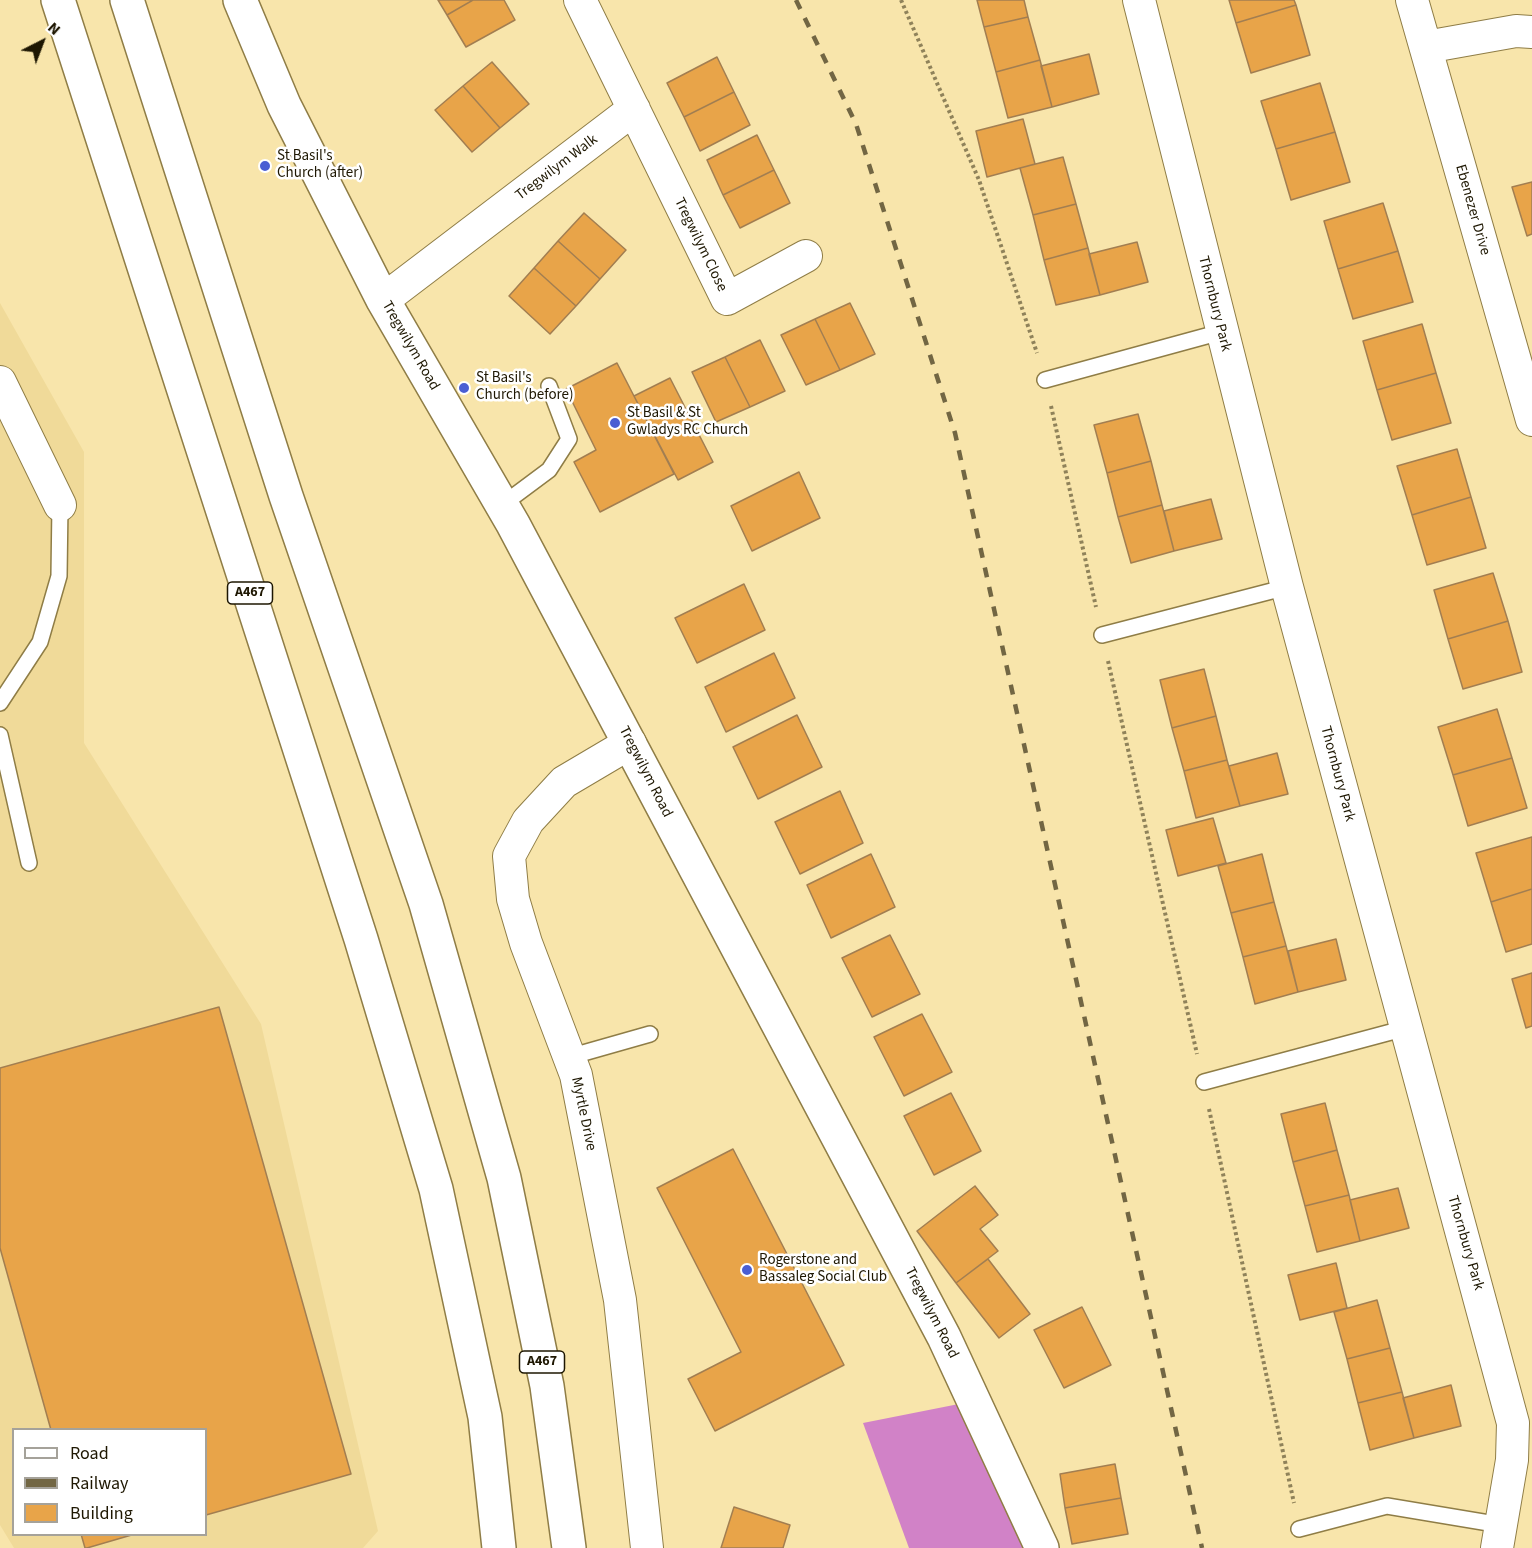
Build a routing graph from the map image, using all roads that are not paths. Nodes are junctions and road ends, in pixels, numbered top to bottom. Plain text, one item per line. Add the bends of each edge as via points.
1 (58, 0) edge
2 (127, 0) edge
3 (135, 0) edge
4 (240, 0) edge
5 (580, 0) edge
6 (1139, 0) edge
7 (1412, 0) edge
8 (1532, 32) edge
9 (1426, 47) junction
10 (634, 109) junction
11 (170, 138) junction
12 (806, 256) dead end
13 (383, 300) junction
14 (1221, 332) junction
15 (1046, 380) road end
16 (0, 382) edge
17 (549, 386) dead end
18 (1532, 420) edge
19 (60, 505) joint
20 (501, 505) junction
21 (1287, 587) junction
22 (1102, 634) road end
23 (0, 703) edge
24 (0, 735) edge
25 (630, 743) junction
26 (30, 863) dead end
27 (1406, 1028) junction
28 (650, 1034) dead end
29 (569, 1057) junction
30 (1204, 1082) road end
31 (1299, 1529) road end
32 (1499, 1536) edge
33 (500, 1548) edge
34 (569, 1548) edge
35 (647, 1548) edge
36 (1042, 1548) edge

1 - 33 main road, A467 via 361,939 436,1189 485,1417
2 - 11 main road, A467
3 - 11 main road
4 - 13 main road, Tregwilym Road via 284,105
5 - 10 street
6 - 14 street, Thornbury Park
7 - 9 street, Ebenezer Drive
8 - 9 street
9 - 18 street, Ebenezer Drive
10 - 12 street, Tregwilym Close via 727,299
10 - 13 street, Tregwilym Walk
11 - 34 main road, A467 via 286,496 426,904 475,1076 504,1179 547,1386
13 - 20 main road, Tregwilym Road
14 - 15 lane
14 - 21 street, Thornbury Park
16 - 19 street
17 - 20 lane via 568,439 549,470
19 - 23 lane via 59,576 40,642
20 - 25 main road, Tregwilym Road
21 - 22 lane
21 - 27 street, Thornbury Park
24 - 26 lane
25 - 29 street, Myrtle Drive via 564,782 528,821 509,856 513,899 526,943
25 - 36 main road, Tregwilym Road via 945,1337
27 - 30 lane
27 - 32 street, Thornbury Park via 1513,1423 1512,1460
28 - 29 lane
29 - 35 street, Myrtle Drive via 576,1075 620,1300
31 - 32 lane via 1387,1506

